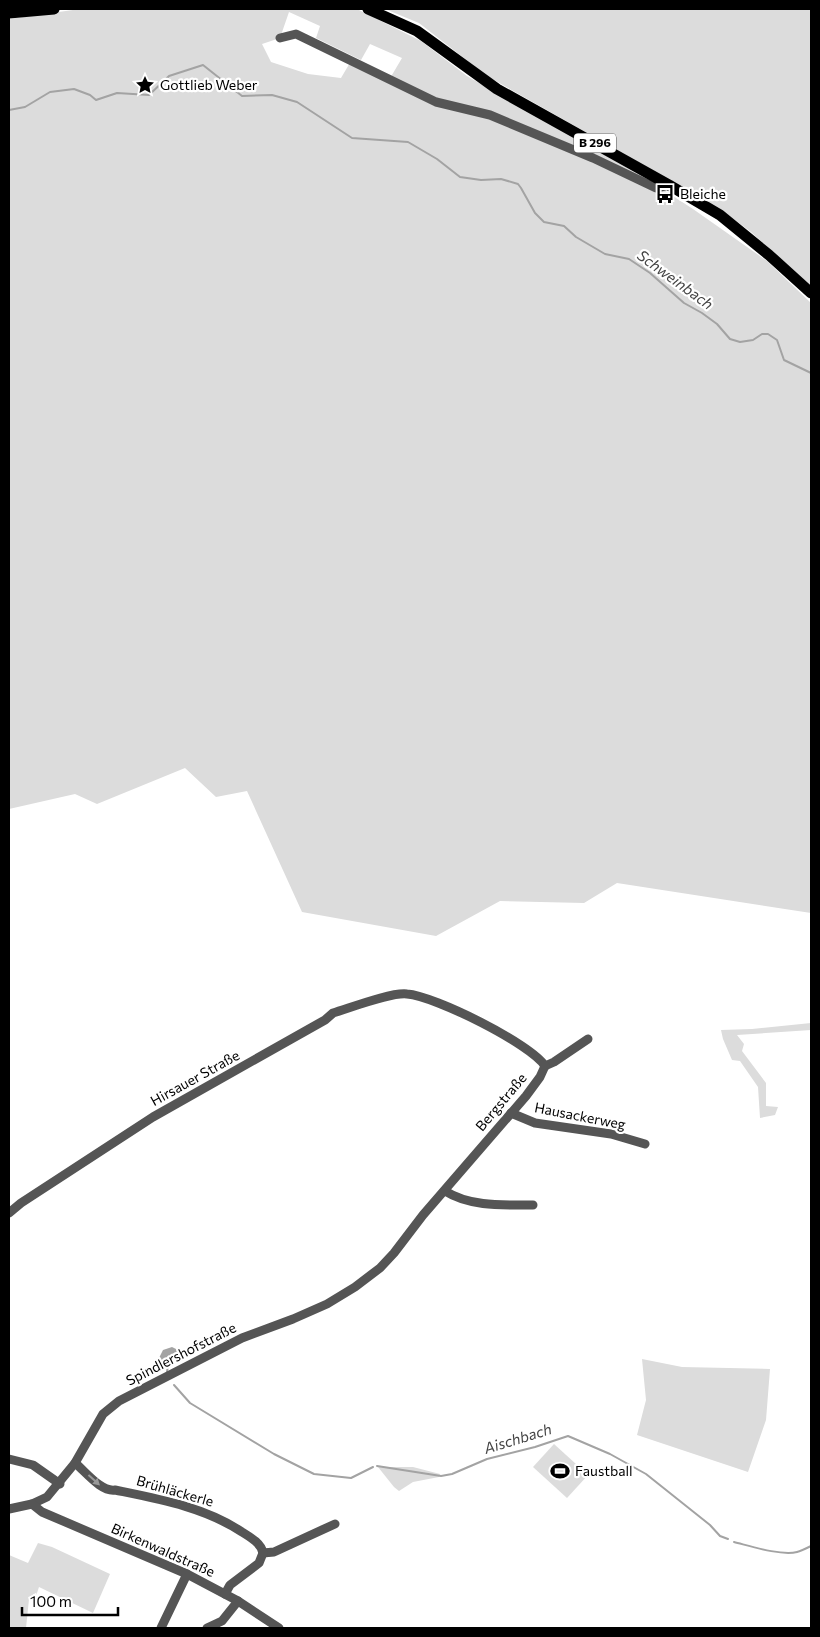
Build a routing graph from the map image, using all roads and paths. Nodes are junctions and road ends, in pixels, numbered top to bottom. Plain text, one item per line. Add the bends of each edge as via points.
1 (54, 9) edge
2 (368, 9) edge
3 (9, 13) edge
4 (280, 38) dead end
5 (669, 185) junction
6 (811, 293) edge
7 (407, 994) joint
8 (588, 1039) dead end
9 (545, 1066) junction
10 (511, 1114) junction
11 (644, 1144) dead end
12 (445, 1191) junction
13 (533, 1205) dead end
14 (9, 1213) edge
15 (394, 1253) joint
16 (9, 1459) edge
17 (76, 1463) junction
18 (60, 1484) junction
19 (32, 1504) junction
20 (9, 1509) edge
21 (335, 1524) dead end
22 (263, 1553) junction
23 (187, 1574) junction
24 (225, 1594) junction
25 (238, 1601) junction
26 (161, 1628) edge
27 (207, 1628) edge
28 (279, 1628) edge

1 - 3 main road
2 - 5 main road, B 296 via 417,31 497,89
4 - 5 street via 296,34 436,102 490,116 656,188
5 - 6 main road, B 296 via 745,234
7 - 9 street, Bergstraße via 438,1002 507,1037 540,1058
7 - 14 street, Hirsauer Straße via 333,1013 153,1117
8 - 9 street
9 - 10 street, Bergstraße
10 - 11 street, Hausackerweg via 536,1123 611,1134
10 - 12 street, Bergstraße
12 - 13 street via 454,1197 479,1203
12 - 15 street, Bergstraße
15 - 17 street, Spindlershofstraße via 374,1272 328,1304 242,1338 119,1401 104,1414
16 - 18 street via 33,1464
17 - 18 street, Spindlershofstraße
17 -> 22 street, Brühläckerle via 110,1491 174,1502 209,1514 250,1537
18 - 19 street, Spindlershofstraße
19 - 20 street, Spindlershofstraße
19 - 23 street, Birkenwaldstraße via 42,1512
21 - 22 street via 274,1552
22 - 24 street via 259,1563 230,1585
23 - 24 street, Birkenwaldstraße
23 - 26 street
24 - 25 street, Birkenwaldstraße
25 - 27 street via 222,1621
25 - 28 street, Birkenwaldstraße

